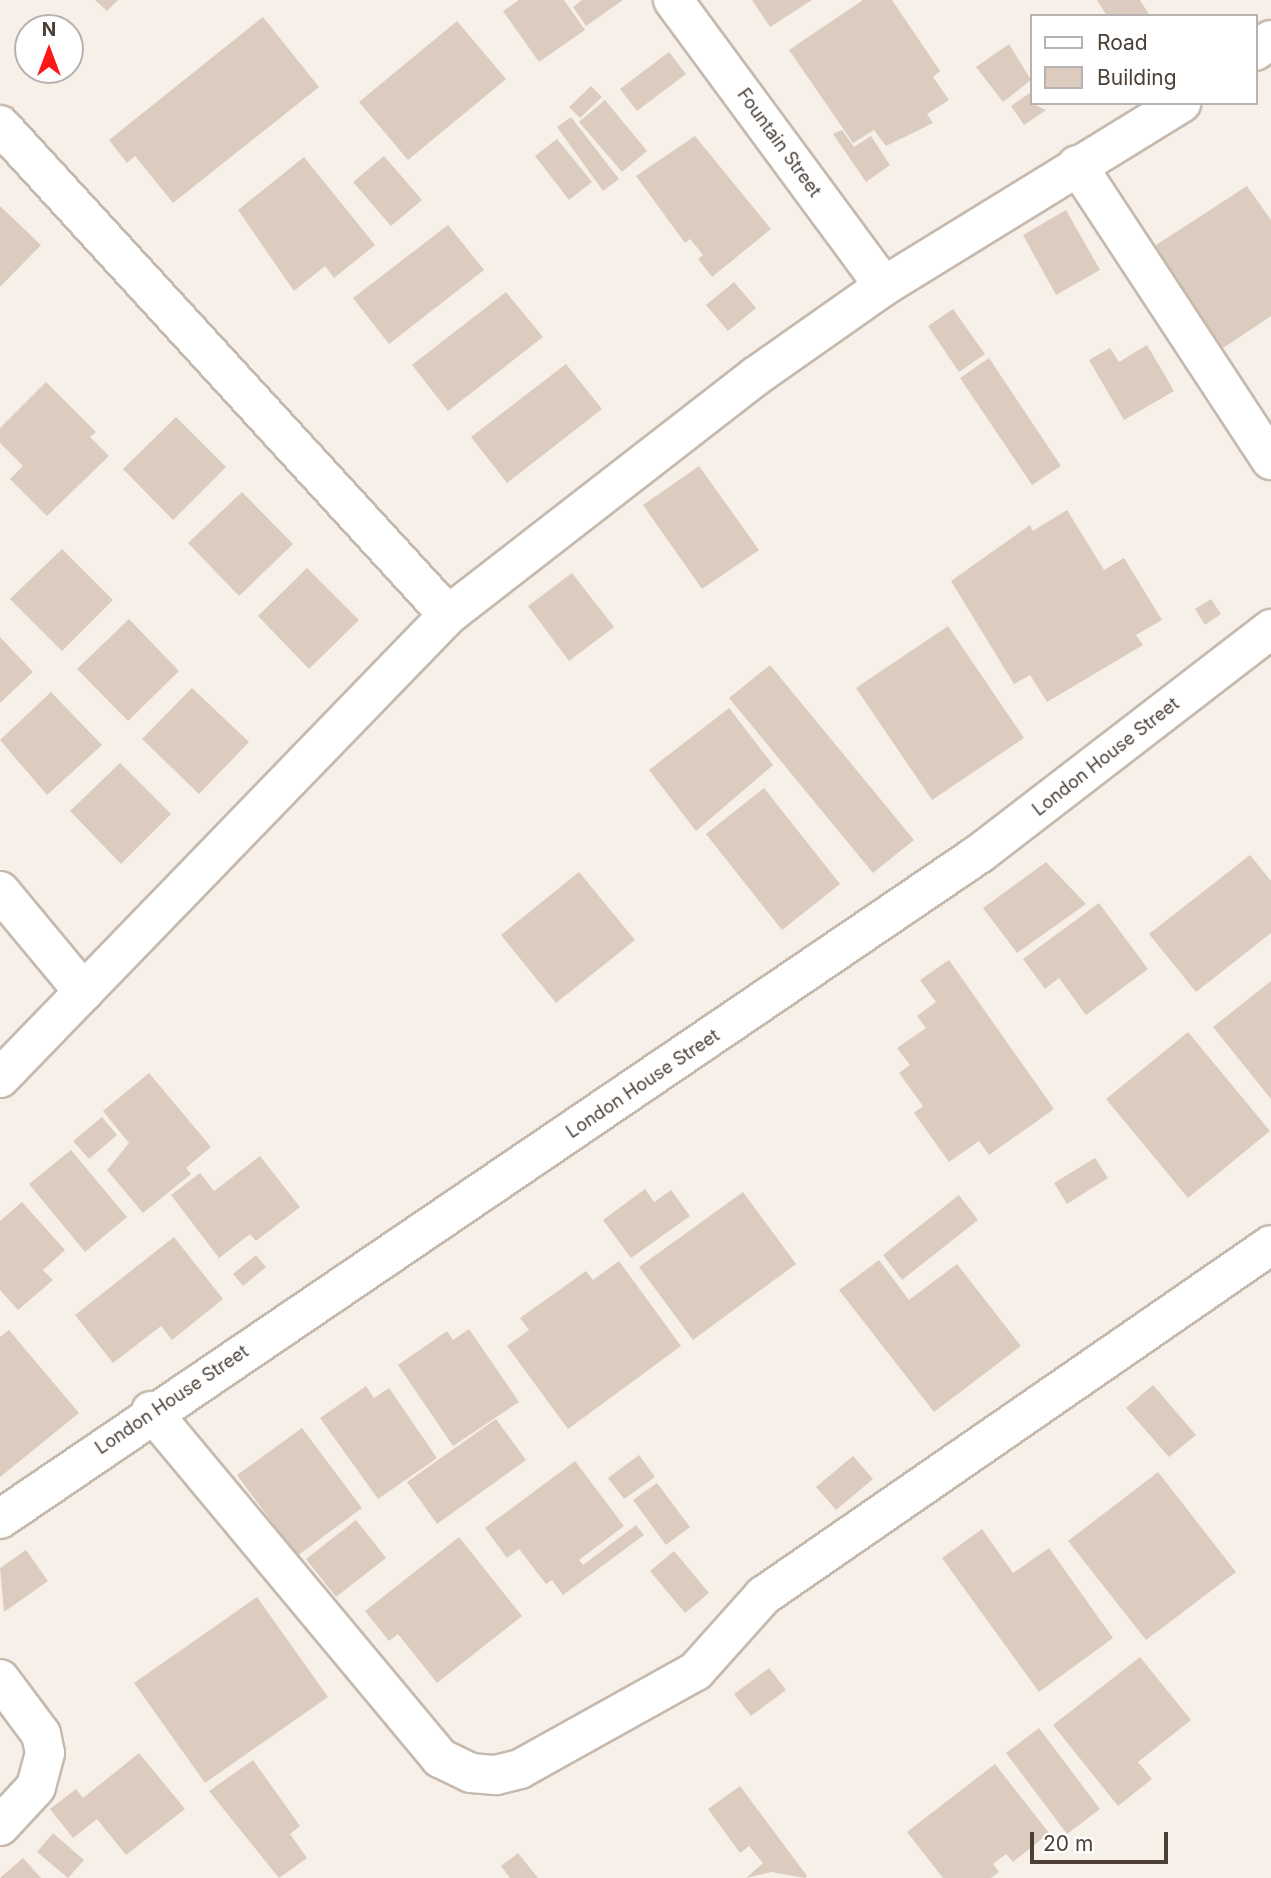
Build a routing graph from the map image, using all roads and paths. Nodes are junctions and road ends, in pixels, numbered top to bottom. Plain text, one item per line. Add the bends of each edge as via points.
1 (673, 0) edge
2 (1178, 105) edge
3 (0, 125) edge
4 (1077, 165) junction
5 (884, 286) junction
6 (1271, 460) edge
7 (448, 615) junction
8 (1271, 629) edge
9 (0, 891) edge
10 (84, 992) junction
11 (0, 1079) edge
12 (1271, 1245) edge
13 (151, 1411) junction
14 (0, 1519) edge
15 (0, 1679) edge
16 (0, 1826) edge

1 - 5 street, Fountain Street
2 - 4 street
3 - 7 street
4 - 5 street
4 - 6 street
5 - 7 street via 756,376
7 - 10 street
8 - 13 street, London House Street via 979,854 352,1283
9 - 10 street
10 - 11 street
12 - 13 street via 762,1596 696,1671 520,1769 496,1775 471,1773 440,1758
13 - 14 street, London House Street
15 - 16 street via 41,1734 45,1753 36,1787

